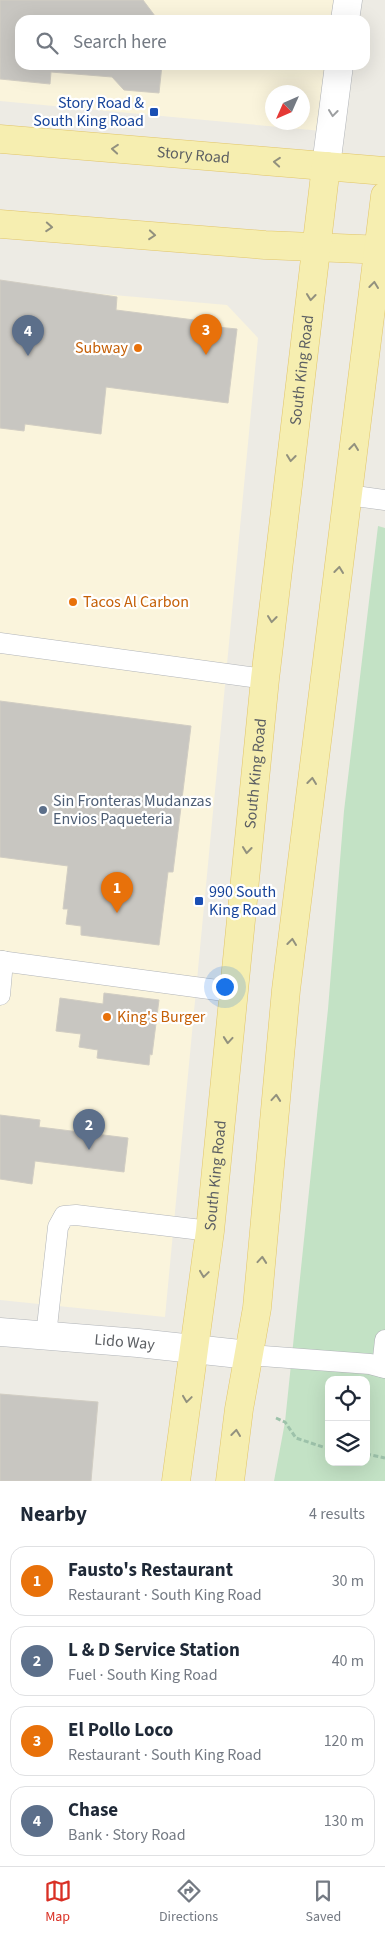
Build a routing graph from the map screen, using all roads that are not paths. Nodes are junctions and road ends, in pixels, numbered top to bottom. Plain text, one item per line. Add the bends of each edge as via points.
1 (348, 0) edge
2 (346, 15) edge
3 (338, 70) edge
4 (0, 139) edge
5 (326, 166) junction
6 (385, 171) edge
7 (385, 196) edge
8 (0, 224) edge
9 (316, 248) junction
10 (382, 250) edge
11 (348, 495) junction
12 (385, 500) edge
13 (0, 643) edge
14 (265, 679) junction
15 (2, 961) edge
16 (232, 992) junction
17 (0, 995) edge
18 (210, 1231) junction
19 (0, 1332) edge
20 (46, 1336) junction
21 (385, 1340) edge
22 (193, 1350) junction
23 (249, 1355) junction
24 (383, 1367) edge
25 (176, 1481) edge
26 (230, 1481) edge

1 - 2 street
3 -> 5 street, South King Road
5 -> 4 main road, Story Road
5 - 6 main road, Story Road
5 - 9 main road, South King Road
7 - 10 main road
8 -> 9 main road
9 - 10 main road
9 -> 14 main road, South King Road
11 -> 10 main road
11 - 12 lane
23 -> 11 main road via 257,1308 286,990
13 - 14 lane
14 -> 16 main road, South King Road
15 - 16 lane
15 - 17 lane
16 -> 18 main road, South King Road
18 - 20 lane via 64,1216 58,1227
18 -> 22 main road, South King Road
19 - 20 street, Lido Way
20 - 22 street, Lido Way
21 - 24 lane
22 - 23 street, Lido Way
22 -> 25 main road, South King Road
23 - 24 lane
26 -> 23 main road

